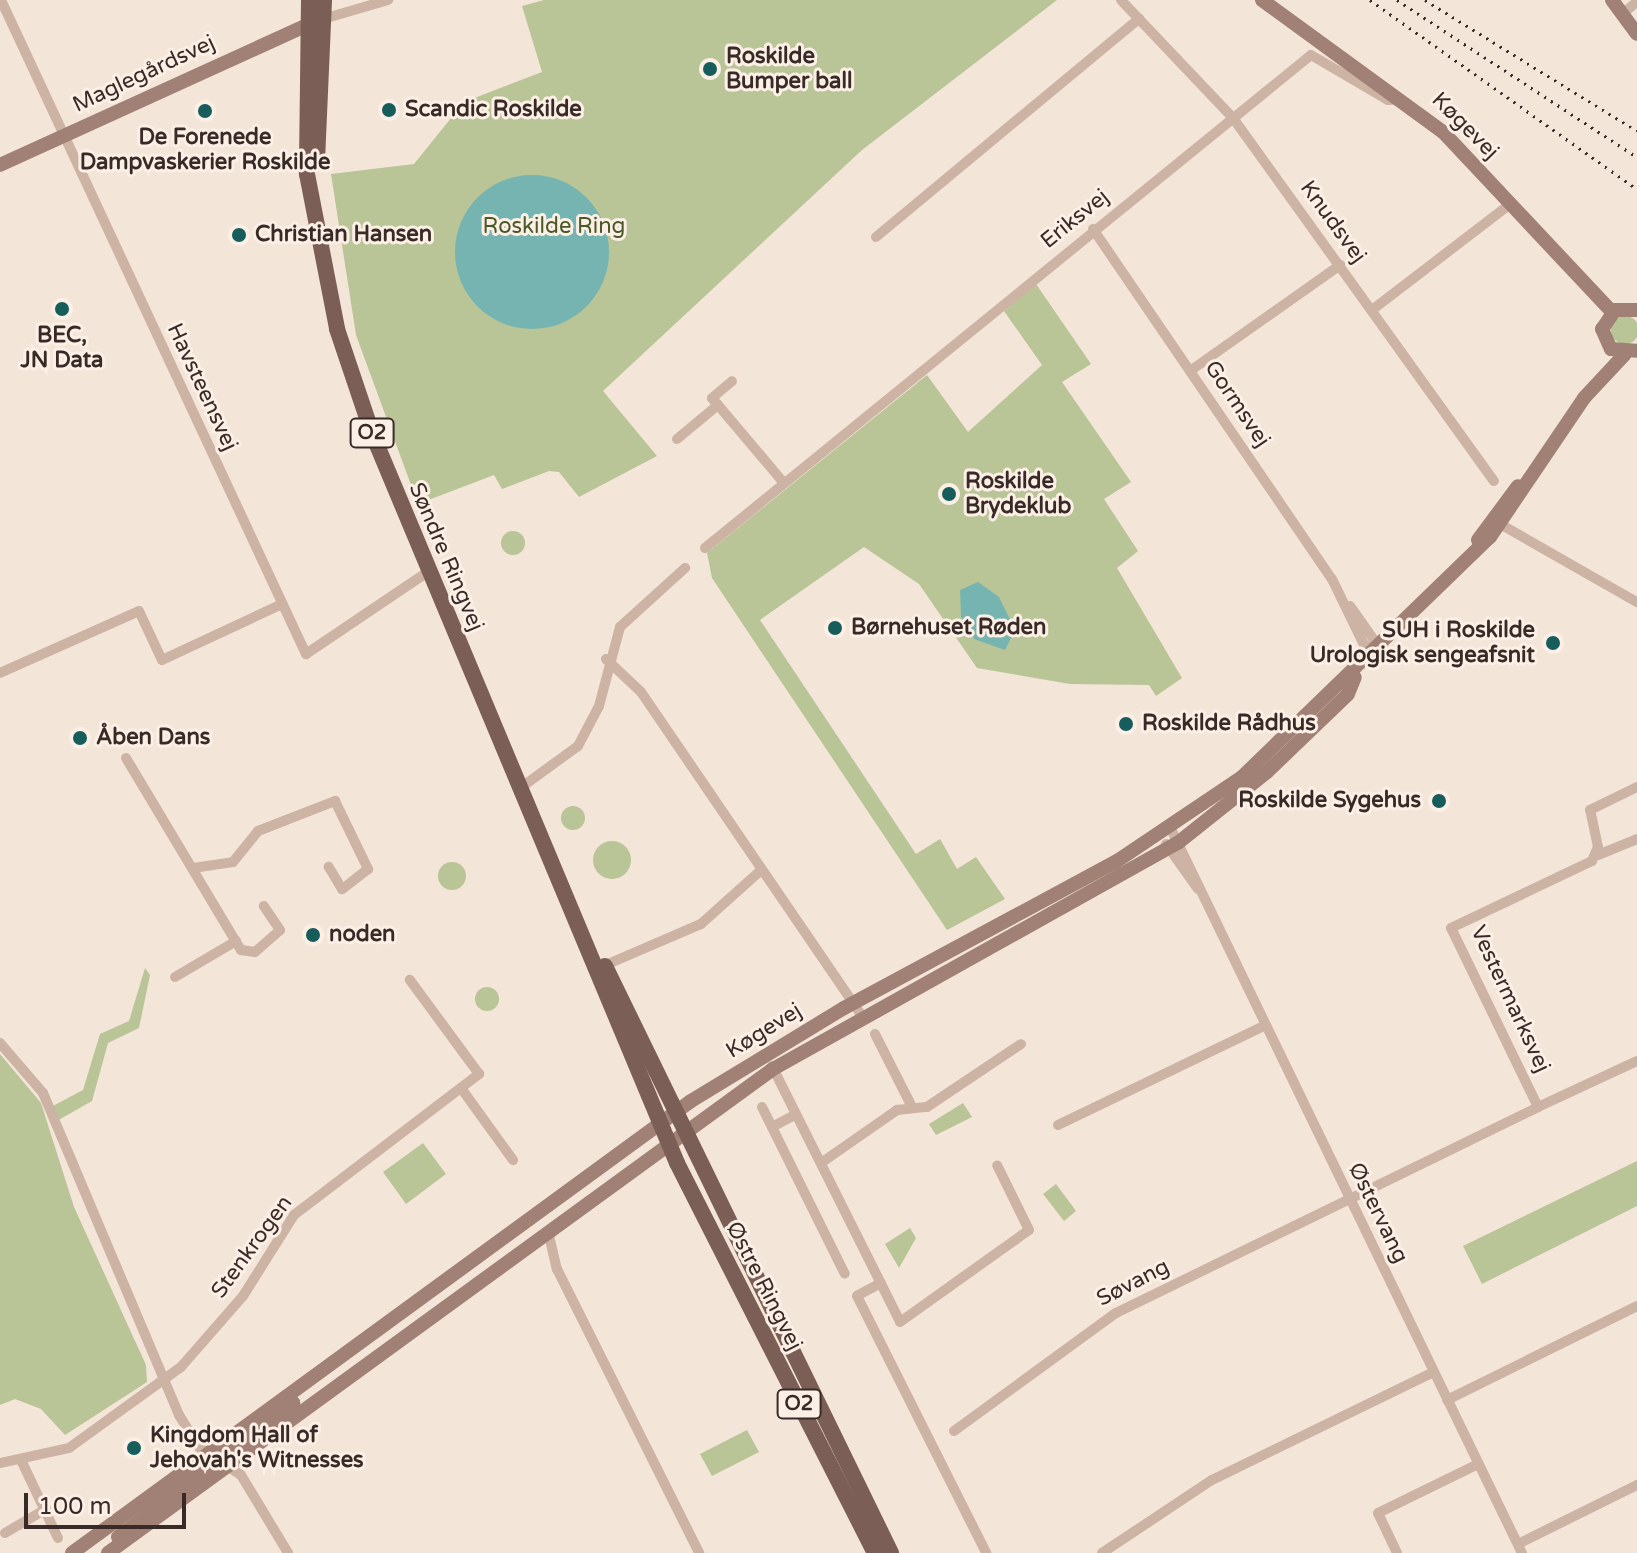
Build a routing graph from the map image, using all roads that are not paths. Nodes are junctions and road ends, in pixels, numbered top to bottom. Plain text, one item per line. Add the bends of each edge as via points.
1 (1, 0) edge
2 (309, 0) edge
3 (324, 0) edge
4 (388, 0) edge
5 (1121, 0) edge
6 (1262, 0) edge
7 (1612, 0) edge
8 (1637, 2) edge
9 (1622, 14) junction
10 (1139, 19) junction
11 (315, 21) junction
12 (1637, 34) edge
13 (1405, 98) junction
14 (1233, 118) junction
15 (61, 136) junction
16 (0, 165) edge
17 (1509, 205) junction
18 (1093, 229) junction
19 (876, 237) dead end
20 (1340, 265) junction
21 (1372, 310) junction
22 (1637, 310) edge
23 (1612, 312) junction
24 (1605, 341) junction
25 (1631, 353) edge
26 (1190, 371) junction
27 (732, 381) dead end
28 (1584, 398) junction
29 (718, 405) junction
30 (677, 439) dead end
31 (1494, 481) dead end
32 (784, 483) junction
33 (1496, 522) junction
34 (705, 548) dead end
35 (685, 568) dead end
36 (429, 571) junction
37 (1637, 602) edge
38 (282, 604) junction
39 (1380, 650) junction
40 (606, 659) junction
41 (0, 673) edge
42 (126, 758) dead end
43 (523, 786) junction
44 (1637, 787) edge
45 (1170, 838) junction
46 (1637, 839) edge
47 (1598, 855) junction
48 (329, 867) dead end
49 (193, 868) junction
50 (760, 871) junction
51 (264, 906) dead end
52 (236, 941) junction
53 (600, 968) junction
54 (175, 977) dead end
55 (410, 980) dead end
56 (858, 1008) junction
57 (1264, 1026) junction
58 (875, 1034) dead end
59 (0, 1043) edge
60 (1021, 1044) dead end
61 (766, 1055) junction
62 (1637, 1061) edge
63 (773, 1069) junction
64 (461, 1088) junction
65 (762, 1107) dead end
66 (912, 1107) junction
67 (1538, 1107) junction
68 (674, 1113) junction
69 (796, 1114) junction
70 (660, 1124) junction
71 (1058, 1125) dead end
72 (772, 1127) junction
73 (683, 1134) junction
74 (668, 1144) junction
75 (513, 1160) dead end
76 (821, 1163) junction
77 (997, 1165) dead end
78 (1348, 1199) junction
79 (548, 1231) junction
80 (738, 1247) joint
81 (845, 1274) dead end
82 (881, 1283) junction
83 (1637, 1306) edge
84 (333, 1363) junction
85 (1433, 1372) junction
86 (162, 1382) junction
87 (1447, 1400) junction
88 (954, 1431) dead end
89 (208, 1454) junction
90 (22, 1462) junction
91 (0, 1463) edge
92 (232, 1464) junction
93 (1478, 1464) junction
94 (1637, 1485) edge
95 (46, 1509) junction
96 (5, 1533) dead end
97 (98, 1534) junction
98 (58, 1538) dead end
99 (1520, 1549) edge
100 (72, 1553) edge
101 (80, 1553) edge
102 (105, 1553) edge
103 (288, 1553) edge
104 (699, 1553) edge
105 (875, 1553) edge
106 (891, 1553) edge
107 (986, 1553) edge
108 (1102, 1553) edge
109 (1397, 1553) edge

1 - 15 street, Havsteensvej
2 - 11 main road, Søndre Ringvej / O2
3 - 11 main road, Søndre Ringvej / O2
4 - 11 street
5 - 10 street, Knudsvej
6 - 13 street, Køgevej
7 - 9 street
8 - 9 street
9 - 12 street
10 - 14 street, Knudsvej
10 - 19 street
11 - 15 street, Maglegårdsvej
11 - 36 main road, Søndre Ringvej / O2 via 314,203 350,371
13 - 14 street, Eriksvej via 1388,100 1311,55
13 - 17 street, Køgevej
14 - 18 street, Eriksvej
14 - 20 street, Knudsvej
15 - 16 street, Maglegårdsvej
15 - 38 street, Havsteensvej
17 - 21 street
17 - 23 street, Køgevej
18 - 26 street, Gormsvej
18 - 32 street, Eriksvej
20 - 21 street, Knudsvej
20 - 26 street
21 - 31 street, Knudsvej
22 - 23 street
23 - 24 street, Køgevej
24 - 25 street
24 - 28 street, Køgevej
25 - 28 street, Køgevej
26 - 39 street, Gormsvej via 1345,602 1376,633
27 - 29 street via 712,398
28 - 33 street, Køgevej
29 - 30 street
29 - 32 street
32 - 34 street, Eriksvej
33 - 37 street
33 - 39 street, Køgevej
35 - 40 street via 631,612
36 - 38 street, Havsteensvej via 306,654
36 - 43 main road, Søndre Ringvej / O2
38 - 41 street via 162,660 139,611
39 - 45 street, Køgevej
40 - 43 street via 599,706 578,746
40 - 50 street via 641,692
42 - 49 street
43 - 53 main road, Søndre Ringvej / O2
44 - 47 street via 1590,810
45 - 56 street, Køgevej
45 - 57 street, Østervang
46 - 47 street
47 - 67 street, Vestermarksvej via 1451,928
48 - 49 street via 342,889 368,869 335,801 258,831 233,862
49 - 52 street
50 - 53 street via 701,924
50 - 56 street
51 - 52 street via 280,930 255,952
52 - 54 street
53 - 68 main road, Søndre Ringvej / O2
53 - 70 main road, Søndre Ringvej / O2
55 - 64 street via 479,1074
56 - 61 street, Køgevej
56 - 63 street, Køgevej
57 - 71 street
57 - 78 street, Østervang
58 - 66 street
59 - 86 street via 43,1093
60 - 66 street via 927,1107
61 - 63 street
61 - 68 street, Køgevej
62 - 67 street, Vestermarksvej
63 - 69 street
63 - 73 street, Køgevej
64 - 75 street
64 - 86 street, Stenkrogen via 294,1215 203,1348
65 - 72 street
66 - 76 street via 897,1110
67 - 78 street, Vestermarksvej
68 - 70 street, Køgevej
68 - 73 main road, Søndre Ringvej / O2
69 - 72 street
69 - 76 street
70 - 74 main road, Østre Ringvej / O2
70 - 84 street, Køgevej
72 - 81 street
73 - 74 street, Køgevej
73 - 80 main road, Søndre Ringvej / O2
74 - 79 street, Køgevej
74 - 105 main road, Østre Ringvej / O2
76 - 82 street
77 - 82 street via 1029,1230 900,1322
78 - 85 street, Østervang
78 - 88 street, Søvang via 1080,1334
79 - 92 street, Køgevej
79 - 104 street via 557,1269
80 - 106 main road, Østre Ringvej / O2
82 - 107 street via 857,1296
83 - 87 street
84 - 89 street, Køgevej
84 - 92 street via 234,1447
85 - 87 street, Østervang
85 - 108 street via 1212,1480
86 - 89 street
86 - 90 street, Stenkrogen via 69,1448
87 - 93 street, Østervang
89 - 92 street
89 - 97 street, Køgevej
89 - 102 street via 207,1469
90 - 91 street, Stenkrogen
90 - 95 street
92 - 102 street, Køgevej
92 - 103 street
93 - 99 street, Østervang
93 - 109 street via 1378,1513
94 - 99 street
95 - 96 street
95 - 98 street
97 - 100 street, Køgevej
97 - 101 street

